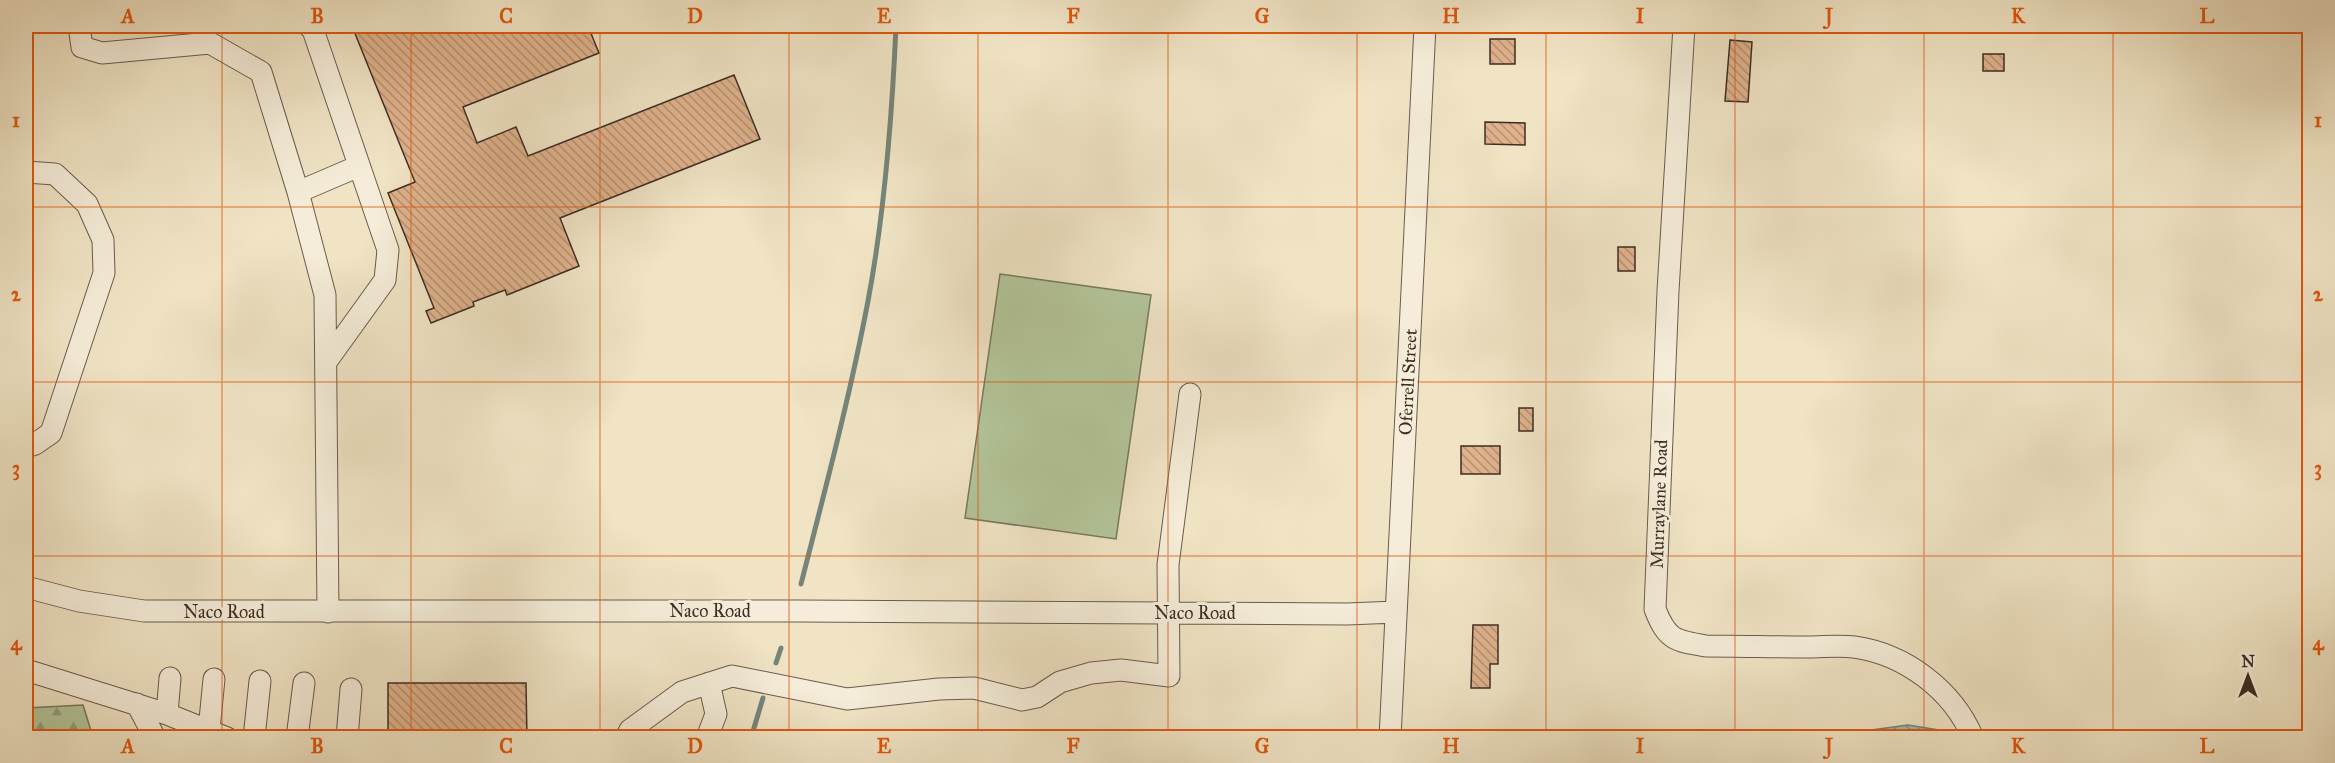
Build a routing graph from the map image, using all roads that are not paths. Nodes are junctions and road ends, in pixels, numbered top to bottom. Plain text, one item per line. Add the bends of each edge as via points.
1 (79, 26) edge
2 (309, 26) edge
3 (1425, 26) edge
4 (1684, 26) edge
5 (359, 166) junction
6 (26, 172) edge
7 (298, 192) junction
8 (326, 362) junction
9 (1190, 394) dead end
10 (26, 447) edge
11 (26, 587) edge
12 (328, 612) junction
13 (1396, 612) junction
14 (1170, 613) junction
15 (26, 670) edge
16 (170, 678) dead end
17 (214, 679) dead end
18 (260, 681) dead end
19 (304, 683) dead end
20 (709, 683) junction
21 (351, 690) dead end
22 (137, 704) junction
23 (167, 714) junction
24 (216, 735) edge
25 (155, 738) edge
26 (254, 738) edge
27 (297, 738) edge
28 (347, 738) edge
29 (626, 738) edge
30 (707, 738) edge
31 (1390, 738) edge
32 (1974, 738) edge

1 - 7 street via 82,47 92,51 210,43 261,72
2 - 5 street
3 - 13 street, Oferrell Street
4 - 32 street, Murraylane Road via 1655,609 1663,630 1683,642 1706,646 1853,647 1883,654 1920,673 1948,697
5 - 7 street
5 - 8 street via 388,250 385,280
6 - 10 street via 55,174 87,204 103,240 104,273 51,433
7 - 8 street via 325,295
8 - 12 street
9 - 14 street via 1168,565
11 - 12 street, Naco Road via 79,601 144,611
12 - 14 street, Naco Road
13 - 14 street, Naco Road
13 - 31 street, Oferrell Street
14 - 20 street via 1169,676 1121,670 1091,673 1022,700 974,688 847,699 732,676
15 - 22 street
16 - 23 street
17 - 24 street
18 - 26 street
19 - 27 street
20 - 29 street via 682,692 630,730
20 - 30 street via 716,714
21 - 28 street
22 - 23 street
22 - 25 street
23 - 24 street

